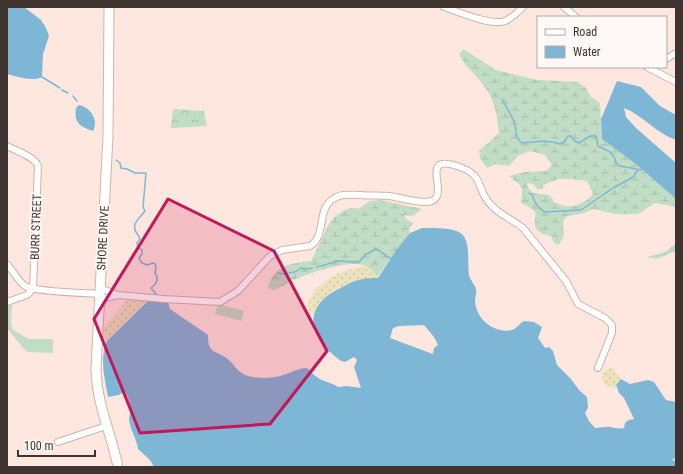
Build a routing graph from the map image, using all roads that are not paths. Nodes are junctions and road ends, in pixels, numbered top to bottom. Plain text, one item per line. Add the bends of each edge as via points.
1 (109, 7) edge
2 (444, 7) edge
3 (523, 7) edge
4 (564, 7) edge
5 (575, 16) edge
6 (676, 53) edge
7 (667, 58) edge
8 (651, 68) edge
9 (676, 82) edge
10 (7, 146) edge
11 (7, 264) edge
12 (33, 288) junction
13 (100, 294) junction
14 (118, 295) junction
15 (7, 302) edge
16 (598, 368) dead end
17 (106, 426) junction
18 (58, 442) dead end
19 (118, 467) edge

1 - 13 main road, SHORE DRIVE via 108,136
2 - 3 street via 499,22 506,20
4 - 5 street
6 - 7 street
8 - 9 street
10 - 12 street, BURR STREET via 36,162 38,166
11 - 12 street via 19,281
12 - 13 street
12 - 15 street via 27,295
13 - 14 street
13 - 14 street
13 - 17 main road, SHORE DRIVE via 96,377
14 - 16 street via 220,302 238,292 270,256 282,250 310,246 314,243 319,234 326,205 336,197 347,194 377,195 430,202 438,194 435,175 437,168 448,164 475,175 488,202 523,228 566,281 578,304 605,318 612,325 612,333
17 - 18 street
17 - 19 main road, SHORE DRIVE

